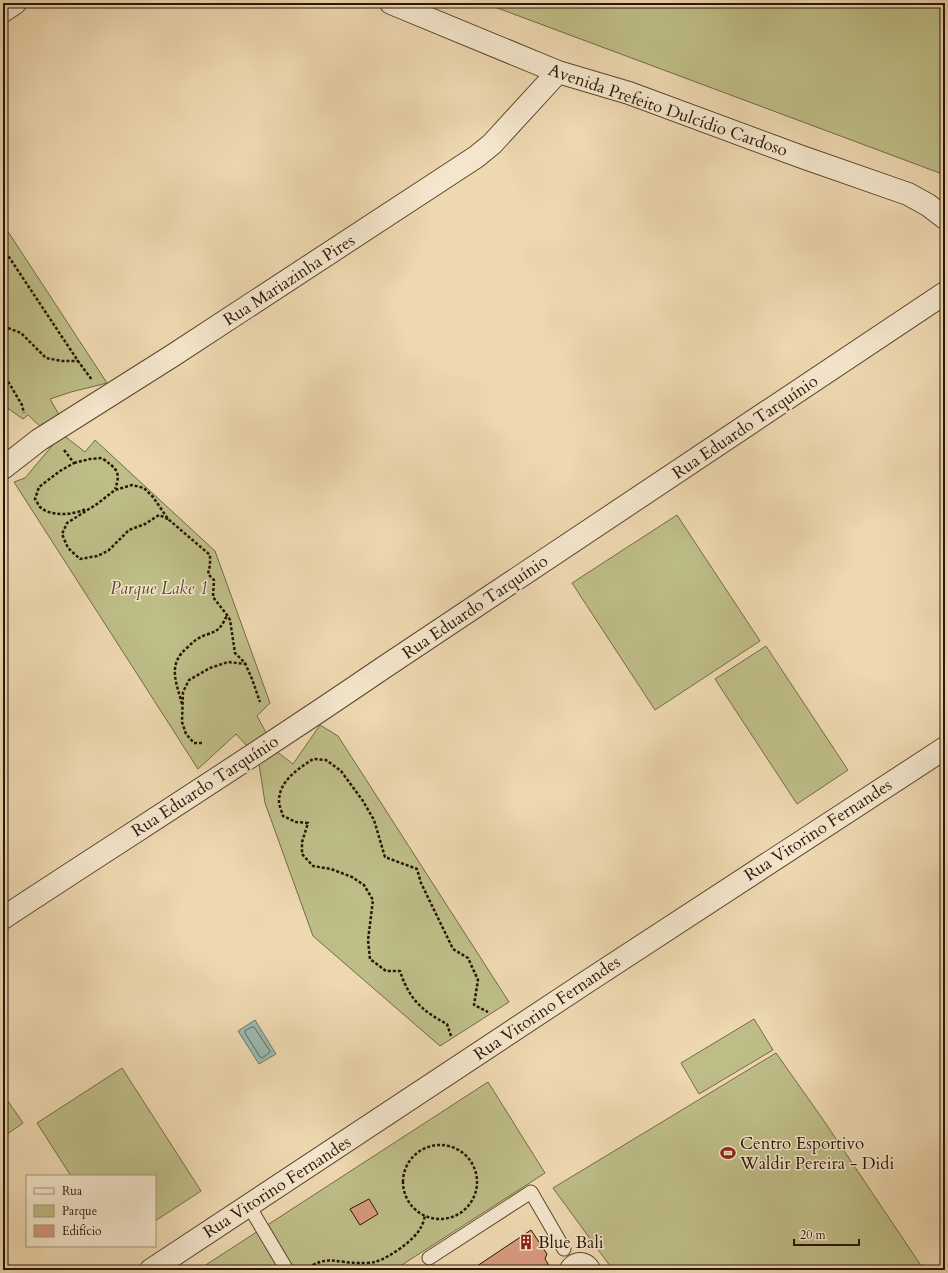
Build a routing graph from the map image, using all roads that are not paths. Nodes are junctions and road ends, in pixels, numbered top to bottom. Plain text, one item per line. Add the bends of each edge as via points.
1 (15, 3) edge
2 (391, 3) edge
3 (3, 11) edge
4 (558, 72) junction
5 (945, 218) edge
6 (945, 293) edge
7 (3, 468) edge
8 (945, 748) edge
9 (3, 918) edge
10 (249, 1206) junction
11 (564, 1249) junction
12 (429, 1258) dead end
13 (579, 1259) junction
14 (567, 1268) edge
15 (151, 1270) edge
16 (287, 1270) edge
17 (594, 1270) edge

1 - 3 street
2 - 4 street, Avenida Prefeito Dulcídio Cardoso
4 - 5 street, Avenida Prefeito Dulcídio Cardoso via 629,93 908,194
4 - 7 street, Rua Mariazinha Pires via 476,158 39,440
6 - 9 street, Rua Eduardo Tarquínio via 289,732
8 - 10 street, Rua Vitorino Fernandes
10 - 15 street, Rua Vitorino Fernandes
10 - 16 lane
11 - 12 lane via 531,1192
11 - 13 lane
11 - 14 lane
13 - 14 lane via 574,1260
13 - 17 lane via 588,1261

